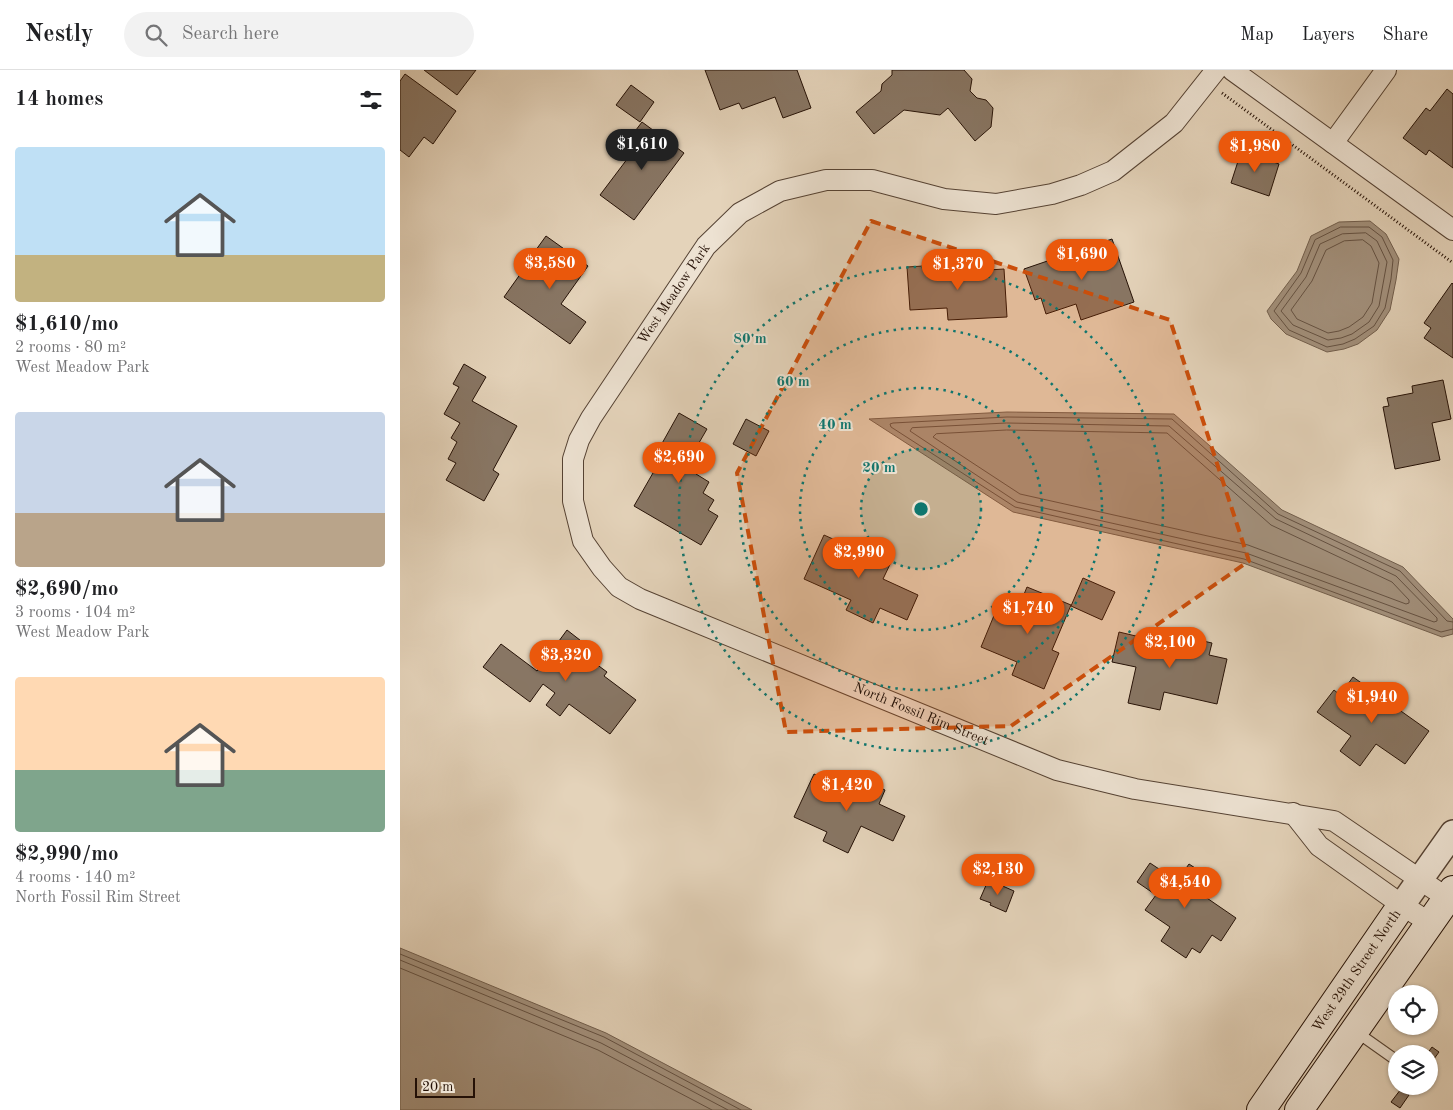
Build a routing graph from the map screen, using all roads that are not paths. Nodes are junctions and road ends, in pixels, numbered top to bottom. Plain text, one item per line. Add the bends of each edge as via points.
1 (1232, 70) edge
2 (1386, 70) edge
3 (1211, 76) edge
4 (1333, 143) junction
5 (1453, 230) edge
6 (583, 541) joint
7 (1293, 813) junction
8 (1453, 833) edge
9 (1367, 844) junction
10 (1350, 868) junction
11 (1420, 880) junction
12 (1450, 894) edge
13 (1402, 905) junction
14 (1430, 923) junction
15 (1354, 1030) junction
16 (1388, 1054) edge
17 (1261, 1110) edge
18 (1299, 1110) edge

1 - 4 street
2 - 4 street
3 - 6 street, West Meadow Park via 1174,124 1113,171 1052,194 996,204 944,199 872,180 826,180 780,192 740,213 706,246 579,440 572,459 573,501
4 - 5 street
6 - 7 street, North Fossil Rim Street via 619,587 640,599 1057,770 1135,789
7 - 9 street, North Fossil Rim Street via 1334,821
7 - 10 street via 1319,846
8 - 11 street, West 29th Street North
9 - 10 street
9 - 11 street, North Fossil Rim Street
10 - 13 street
11 - 12 street, North Fossil Rim Street
11 - 13 street, West 29th Street North
12 - 14 main road
13 - 14 street
13 - 17 main road, West 29th Street North
14 - 15 main road
15 - 16 lane
15 - 18 main road

